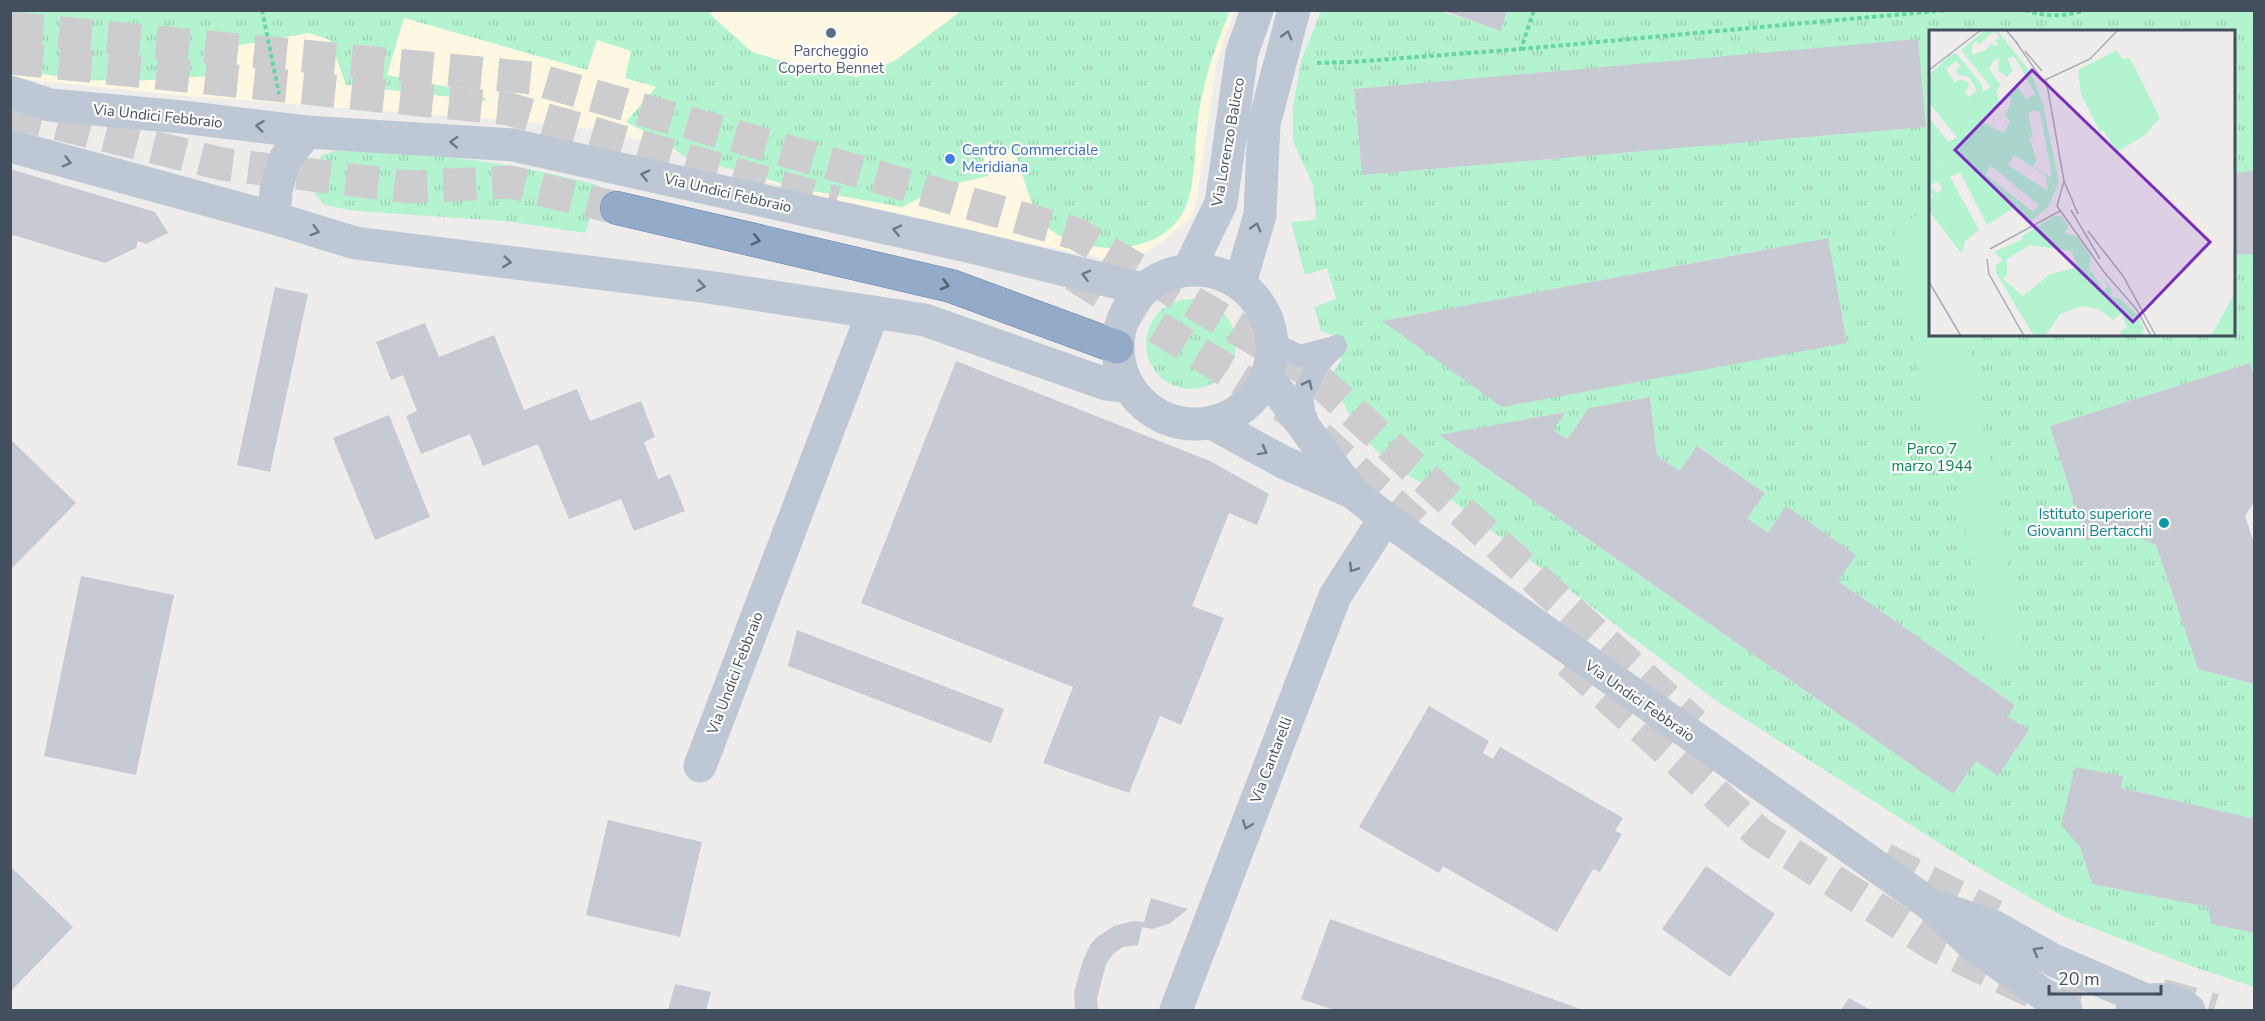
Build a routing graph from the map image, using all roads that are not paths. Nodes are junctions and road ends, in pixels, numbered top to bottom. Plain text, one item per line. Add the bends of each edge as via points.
1 (1257, 10) edge
2 (1294, 10) edge
3 (10, 92) edge
4 (308, 132) junction
5 (10, 146) edge
6 (617, 208) tunnel mouth
7 (274, 218) junction
8 (1189, 269) junction
9 (1240, 283) junction
10 (1143, 289) junction
11 (873, 312) junction
12 (1272, 343) junction
13 (1117, 347) junction
14 (1267, 376) junction
15 (1128, 387) junction
16 (1212, 423) junction
17 (1306, 430) junction
18 (1352, 492) junction
19 (1384, 518) junction
20 (700, 766) dead end
21 (1931, 905) junction
22 (2140, 1006) edge
23 (1176, 1011) edge
24 (2066, 1011) edge
25 (2189, 1011) tunnel mouth

1 - 8 street, Via Lorenzo Balicco via 1242,53 1221,203
9 -> 2 street via 1260,215 1264,124
4 -> 3 street, Via Undici Febbraio via 50,105
4 - 7 street via 285,159 276,190
10 -> 4 street, Via Undici Febbraio via 513,145
5 -> 7 street
6 -> 13 highway via 951,286
7 -> 11 street via 355,243 701,286
8 - 9 street, Via Undici Febbraio via 1216,272
8 - 10 street, Via Undici Febbraio via 1164,276
9 - 12 street, Via Undici Febbraio via 1262,307 1272,331
10 - 13 street, Via Undici Febbraio via 1126,311
11 - 15 street via 925,320 1106,384
11 - 20 street, Via Undici Febbraio
12 - 14 street, Via Undici Febbraio
17 -> 12 lane via 1302,396 1318,364 1336,346 1300,356
13 - 15 street, Via Undici Febbraio
14 - 16 street, Via Undici Febbraio via 1255,397 1235,414
14 - 17 street, Via Undici Febbraio
15 - 16 street, Via Undici Febbraio via 1160,416 1192,424
16 -> 18 street, Via Undici Febbraio via 1283,462
17 - 18 street, Via Undici Febbraio
18 - 19 street, Via Undici Febbraio
19 - 21 street, Via Undici Febbraio
19 -> 23 street, Via Cantarelli via 1335,596
22 -> 21 street, Via Undici Febbraio via 1995,927
21 - 24 street, Via Undici Febbraio via 1975,947
22 - 25 street, Via Undici Febbraio via 2160,999

